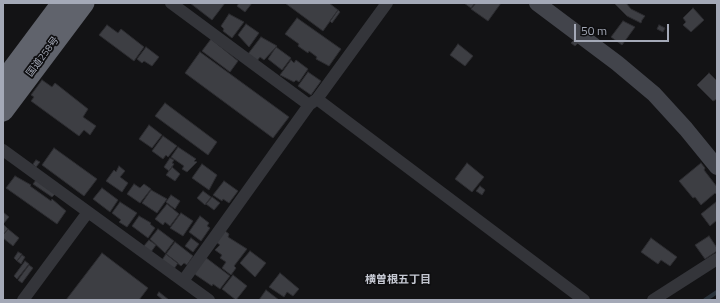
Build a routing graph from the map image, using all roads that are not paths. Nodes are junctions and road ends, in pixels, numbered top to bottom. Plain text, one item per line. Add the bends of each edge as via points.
1 (62, 3) edge
2 (84, 3) edge
3 (171, 3) edge
4 (388, 3) edge
5 (537, 3) edge
6 (3, 82) edge
7 (313, 102) junction
8 (3, 111) edge
9 (3, 150) edge
10 (717, 167) edge
11 (88, 212) junction
12 (717, 259) edge
13 (183, 281) junction
14 (24, 300) edge
15 (209, 300) edge
16 (584, 300) edge
17 (653, 300) edge

1 - 6 highway, 国道258号
2 - 8 highway, 国道258号
3 - 7 street
4 - 7 street
5 - 10 street via 654,94
7 - 13 street
7 - 16 street
9 - 11 street
11 - 13 street
11 - 14 street
12 - 17 street
13 - 15 street

